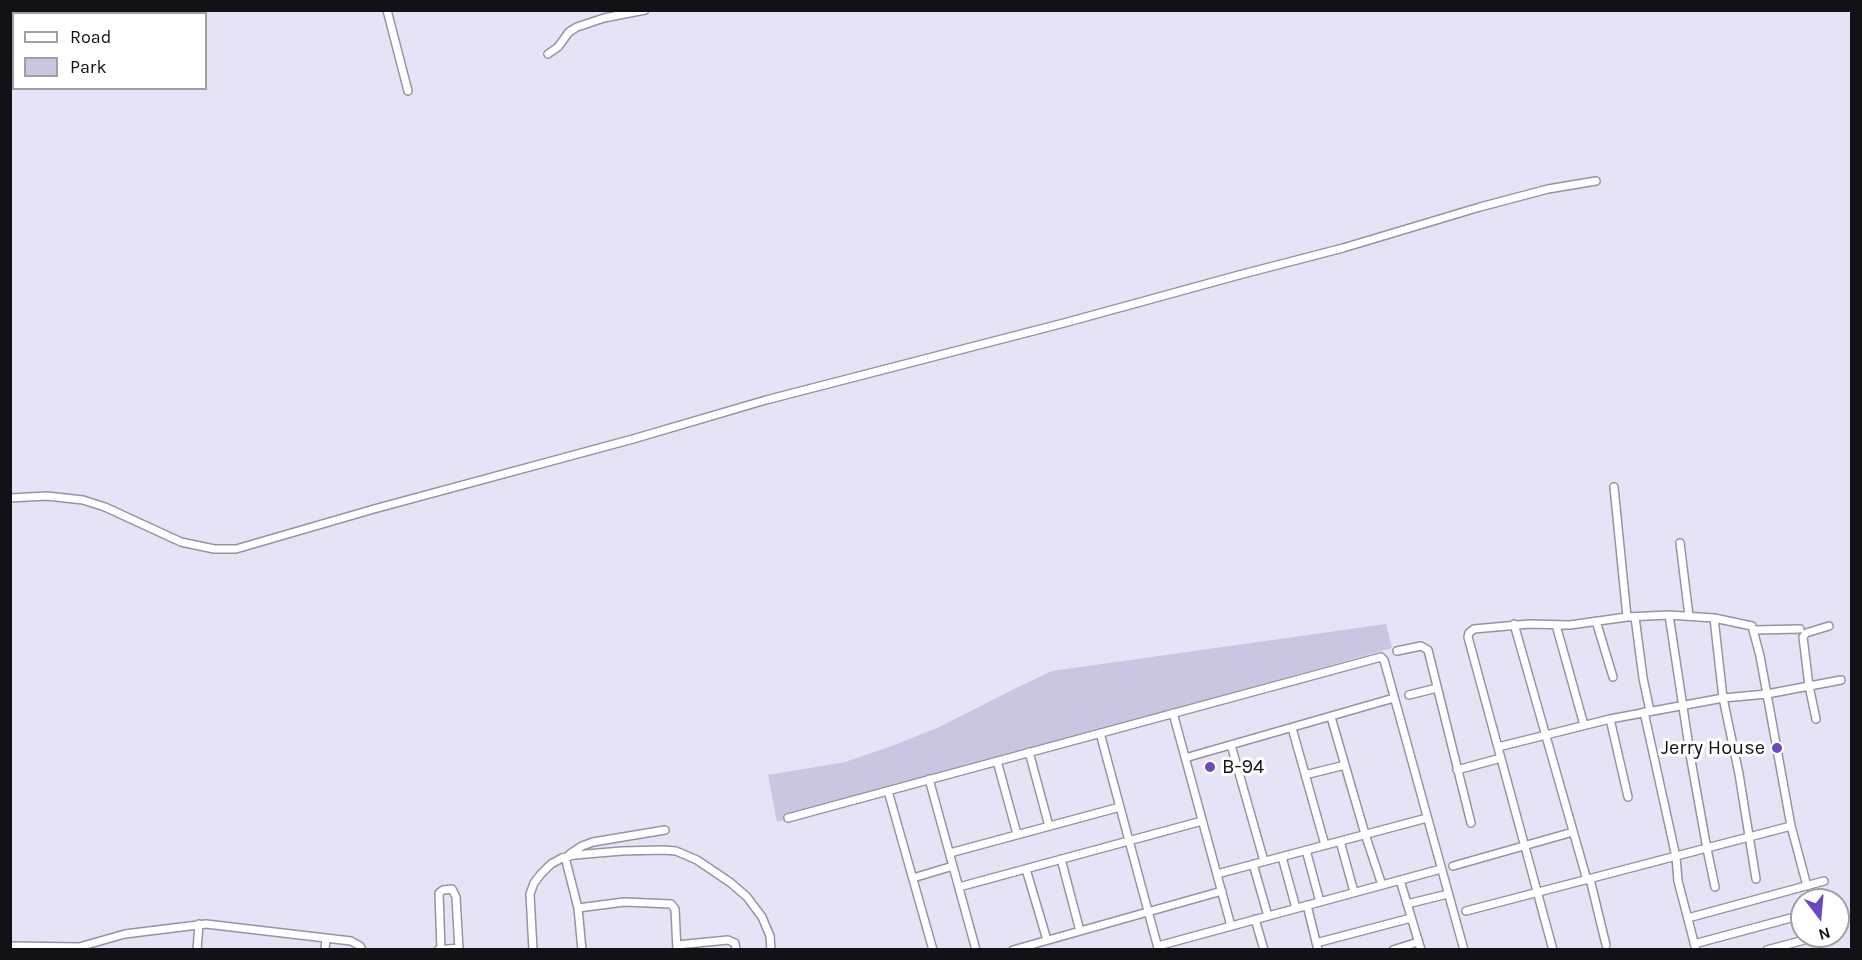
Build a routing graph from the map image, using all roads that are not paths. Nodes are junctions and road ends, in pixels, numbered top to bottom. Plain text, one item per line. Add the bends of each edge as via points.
1 (387, 10) edge
2 (645, 10) edge
3 (619, 12) edge
4 (548, 54) dead end
5 (408, 91) dead end
6 (1596, 181) dead end
7 (1614, 487) dead end
8 (10, 498) edge
9 (1680, 543) dead end
10 (1669, 615) junction
11 (1689, 616) junction
12 (1631, 617) junction
13 (1714, 618) junction
14 (1596, 621) junction
15 (1514, 624) junction
16 (1557, 625) junction
17 (1829, 626) dead end
18 (1800, 629) dead end
19 (1755, 630) junction
20 (1397, 651) dead end
21 (1613, 677) dead end
22 (1841, 680) dead end
23 (1809, 686) junction
24 (1437, 688) junction
25 (1767, 694) junction
26 (1409, 695) dead end
27 (1394, 698) junction
28 (1723, 698) junction
29 (1682, 706) junction
30 (1647, 712) junction
31 (1173, 713) junction
32 (1331, 717) junction
33 (1610, 719) junction
34 (1816, 719) dead end
35 (1584, 725) junction
36 (1292, 728) junction
37 (1100, 733) junction
38 (1545, 734) junction
39 (1231, 745) junction
40 (1498, 747) junction
41 (1029, 752) junction
42 (1185, 758) junction
43 (1501, 758) junction
44 (997, 761) junction
45 (1345, 765) junction
46 (1457, 770) junction
47 (1305, 775) junction
48 (929, 779) junction
49 (888, 790) junction
50 (1628, 797) dead end
51 (1120, 807) junction
52 (788, 818) dead end
53 (1427, 818) junction
54 (1202, 820) junction
55 (1471, 823) dead end
56 (1049, 826) junction
57 (1791, 826) junction
58 (665, 830) dead end
59 (1573, 832) junction
60 (1017, 834) junction
61 (1365, 834) junction
62 (1749, 837) junction
63 (1129, 841) junction
64 (1340, 841) junction
65 (1325, 845) junction
66 (1525, 846) junction
67 (1707, 849) junction
68 (1306, 850) junction
69 (950, 853) junction
70 (567, 856) junction
71 (1282, 857) junction
72 (1676, 857) junction
73 (1061, 859) junction
74 (1264, 861) junction
75 (1253, 864) junction
76 (953, 866) junction
77 (1453, 866) dead end
78 (1026, 869) junction
79 (1441, 869) junction
80 (1217, 874) junction
81 (913, 878) junction
82 (1589, 879) junction
83 (1756, 879) dead end
84 (1400, 880) junction
85 (1824, 881) dead end
86 (1382, 885) junction
87 (1807, 886) junction
88 (959, 887) junction
89 (1715, 887) dead end
90 (1222, 891) junction
91 (1354, 892) junction
92 (1538, 892) junction
93 (1448, 894) junction
94 (1320, 902) junction
95 (1407, 904) junction
96 (1306, 905) junction
97 (578, 908) junction
98 (1296, 908) junction
99 (1466, 911) dead end
100 (1149, 912) junction
101 (1268, 916) junction
102 (1411, 918) junction
103 (1688, 918) junction
104 (1255, 919) junction
105 (1790, 919) edge
106 (199, 924) junction
107 (1231, 926) junction
108 (1080, 931) junction
109 (326, 938) junction
110 (1047, 940) junction
111 (1606, 945) dead end
112 (10, 946) edge
113 (1317, 946) edge
114 (1420, 946) edge
115 (677, 947) edge
116 (1695, 947) edge
117 (1786, 947) edge
118 (1158, 948) edge
119 (440, 949) edge
120 (459, 949) edge
121 (1552, 949) edge
122 (197, 950) edge
123 (325, 950) edge
124 (362, 950) edge
125 (533, 950) edge
126 (582, 950) edge
127 (736, 950) edge
128 (771, 950) edge
129 (933, 950) edge
130 (976, 950) edge
131 (1013, 950) edge
132 (1264, 950) edge
133 (1393, 950) edge
134 (1464, 950) edge
135 (1767, 950) edge

1 - 5 street
2 - 3 street
3 - 4 street via 573,29
6 - 8 street via 1537,192 1344,248 766,400 236,549 181,542 83,500 47,496
7 - 12 street
9 - 11 street
10 - 11 street
10 - 12 street
10 - 29 street
11 - 13 street
12 - 14 street
12 - 30 street
13 - 19 street via 1750,624
13 - 28 street
14 - 16 street
14 - 21 street
15 - 16 street
15 - 38 street
15 - 40 street via 1469,633
16 - 35 street
17 - 23 street via 1804,635
18 - 19 street
19 - 25 street
20 - 24 street via 1426,648
22 - 23 street
23 - 25 street
23 - 34 street
24 - 26 street
24 - 46 street
25 - 28 street
25 - 57 street
27 - 31 street via 1384,660 1377,657
27 - 32 street
27 - 53 street
28 - 29 street
28 - 62 street
29 - 30 street
29 - 67 street
30 - 33 street
30 - 72 street
31 - 37 street
31 - 42 street
32 - 36 street
32 - 45 street
33 - 35 street
33 - 50 street
35 - 38 street
36 - 39 street
36 - 47 street
37 - 41 street
37 - 51 street
38 - 40 street
38 - 59 street
39 - 42 street
39 - 74 street
40 - 43 street
41 - 44 street
41 - 56 street
42 - 54 street
43 - 46 street
43 - 66 street
44 - 48 street
44 - 60 street
45 - 47 street
45 - 61 street
46 - 55 street
47 - 65 street
48 - 49 street
48 - 69 street
49 - 52 street
49 - 81 street
51 - 56 street
51 - 63 street
53 - 61 street
53 - 79 street
54 - 63 street
54 - 80 street
56 - 60 street
57 - 62 street
57 - 87 street
58 - 70 street via 593,842
59 - 66 street
59 - 82 street
60 - 69 street
61 - 64 street
61 - 86 street
62 - 67 street
62 - 83 street
63 - 73 street
63 - 100 street
64 - 65 street
64 - 91 street
65 - 68 street
66 - 77 street
66 - 92 street
67 - 72 street
67 - 89 street
68 - 71 street
68 - 94 street
69 - 76 street
70 - 97 street
70 - 125 street via 545,869 532,888
70 - 128 street via 663,850 688,856 747,897 767,927
71 - 74 street
71 - 98 street
72 - 82 street
72 - 103 street
73 - 78 street
73 - 108 street
74 - 75 street
75 - 80 street
75 - 101 street
76 - 81 street
76 - 88 street
78 - 88 street
78 - 110 street
79 - 84 street
79 - 93 street
80 - 90 street
81 - 129 street
82 - 92 street
82 - 111 street
84 - 86 street
84 - 95 street
85 - 87 street
86 - 91 street
87 - 103 street
88 - 130 street
90 - 100 street
90 - 107 street
91 - 94 street
92 - 99 street
92 - 121 street
93 - 95 street
93 - 134 street
94 - 96 street
95 - 102 street
96 - 98 street
96 - 113 street
97 - 115 street via 617,903 671,904 675,909
97 - 126 street
98 - 101 street
100 - 108 street
100 - 118 street
101 - 104 street
102 - 113 street
102 - 114 street
103 - 116 street
104 - 107 street
104 - 132 street
105 - 116 street
106 - 109 street
106 - 112 street via 125,934 79,947
106 - 122 street
107 - 118 street
108 - 110 street
109 - 123 street
109 - 124 street via 351,941
110 - 131 street
114 - 133 street
115 - 127 street via 728,940 735,943
117 - 135 street
119 - 120 street
119 - 120 street via 439,892 452,889

